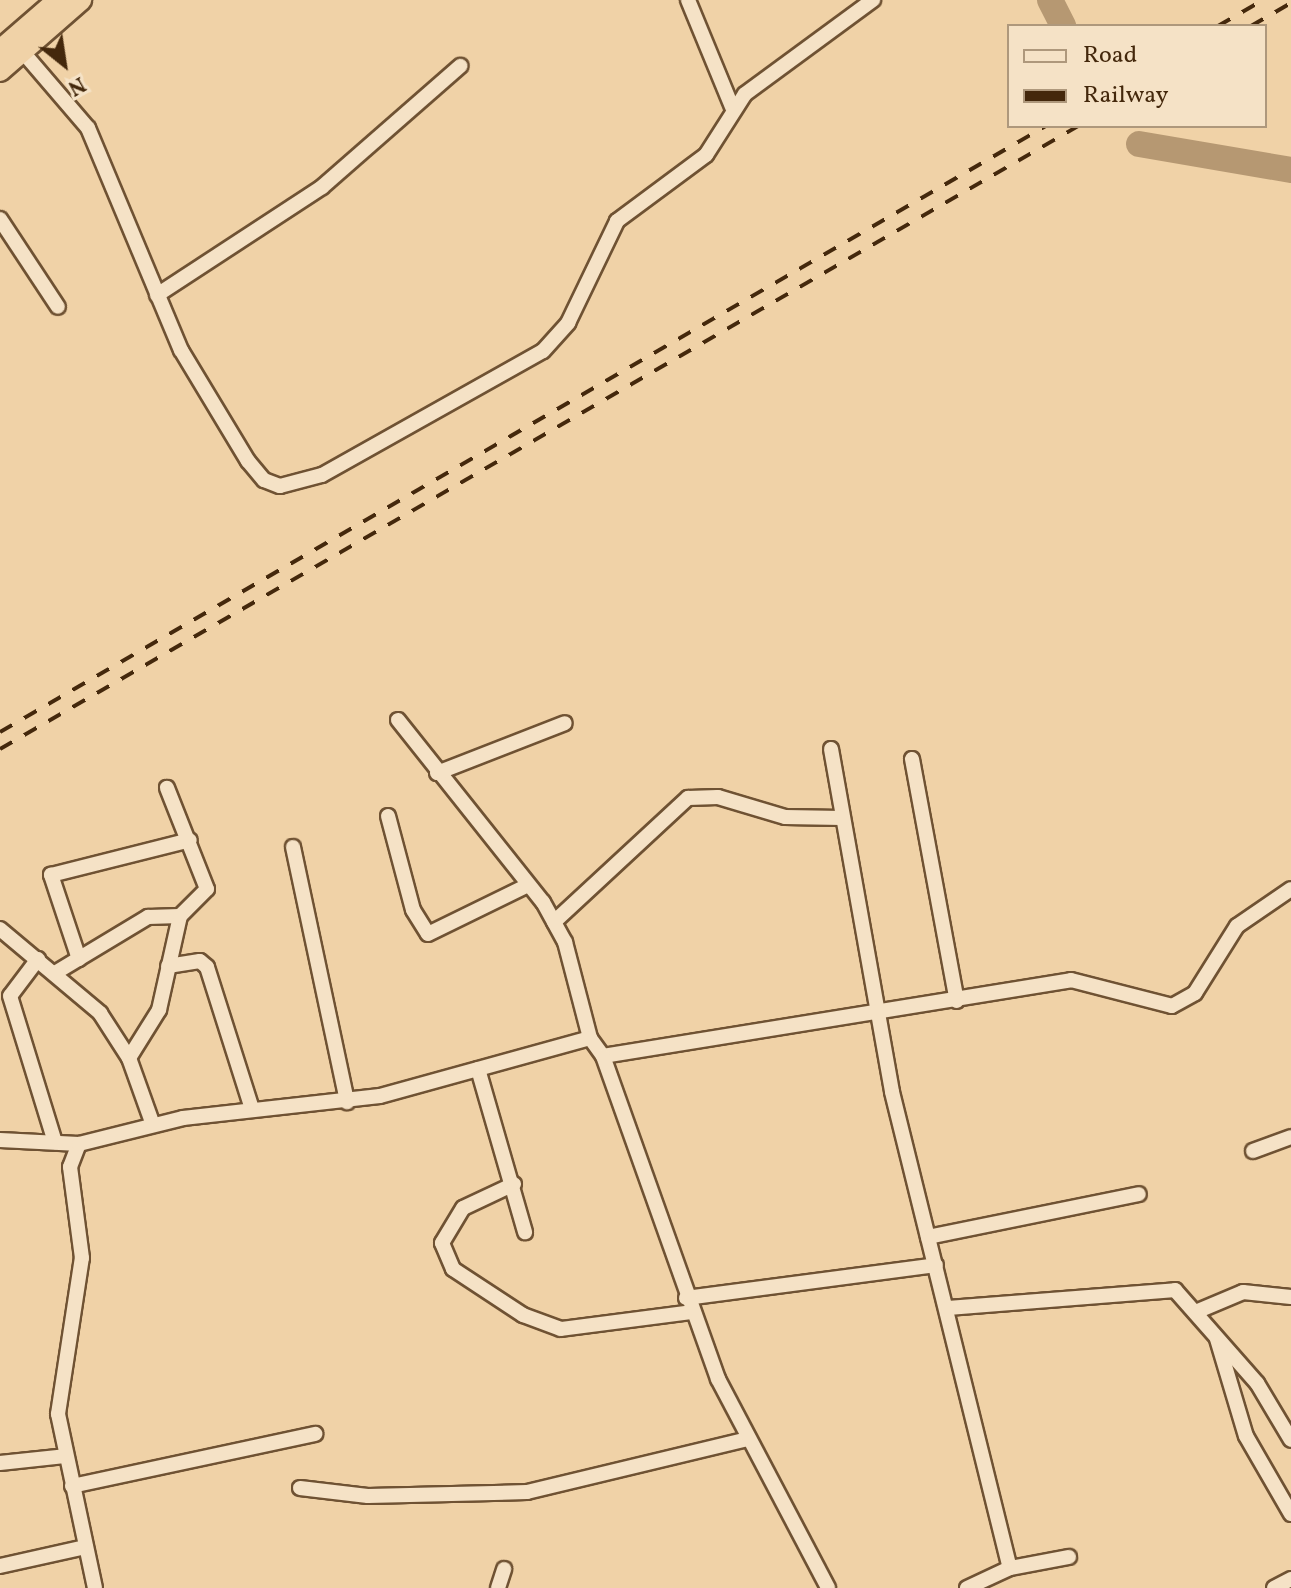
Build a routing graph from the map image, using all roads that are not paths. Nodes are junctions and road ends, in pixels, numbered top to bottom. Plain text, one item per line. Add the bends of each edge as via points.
1 (81, 0) edge
2 (688, 0) edge
3 (873, 0) edge
4 (51, 2) edge
5 (0, 50) edge
6 (22, 51) junction
7 (460, 66) dead end
8 (0, 71) edge
9 (732, 107) junction
10 (0, 219) edge
11 (157, 295) junction
12 (58, 307) dead end
13 (398, 720) dead end
14 (565, 723) dead end
15 (831, 749) dead end
16 (912, 759) dead end
17 (437, 773) junction
18 (167, 788) dead end
19 (388, 816) dead end
20 (842, 818) junction
21 (190, 840) junction
22 (293, 847) dead end
23 (528, 885) junction
24 (1291, 889) edge
25 (180, 916) junction
26 (554, 922) junction
27 (0, 929) edge
28 (38, 959) junction
29 (79, 959) junction
30 (168, 966) junction
31 (55, 973) junction
32 (957, 1001) junction
33 (878, 1017) junction
34 (590, 1038) junction
35 (603, 1056) junction
36 (129, 1058) junction
37 (478, 1069) junction
38 (347, 1102) junction
39 (252, 1109) junction
40 (153, 1125) junction
41 (1291, 1137) edge
42 (0, 1140) edge
43 (55, 1142) junction
44 (79, 1144) junction
45 (1253, 1151) dead end
46 (514, 1184) junction
47 (1139, 1194) dead end
48 (525, 1232) dead end
49 (928, 1237) junction
50 (936, 1265) junction
51 (1291, 1297) edge
52 (689, 1305) junction
53 (948, 1308) junction
54 (1198, 1311) junction
55 (1216, 1333) junction
56 (315, 1434) dead end
57 (747, 1439) junction
58 (1291, 1440) edge
59 (65, 1456) junction
60 (0, 1463) edge
61 (72, 1486) junction
62 (300, 1488) dead end
63 (1291, 1514) edge
64 (86, 1547) junction
65 (1069, 1557) dead end
66 (0, 1566) edge
67 (1010, 1568) junction
68 (504, 1569) dead end
69 (1291, 1579) edge
70 (95, 1588) edge
71 (498, 1588) edge
72 (828, 1588) edge
73 (967, 1588) edge
74 (1274, 1588) edge

1 - 6 highway
2 - 9 street
3 - 9 street
4 - 5 highway
6 - 8 highway
6 - 11 street via 88,128
7 - 11 street via 322,187
9 - 11 street via 706,155 617,221 568,323 543,351 300,484 264,480 248,461
10 - 12 street
13 - 17 street
14 - 17 street
15 - 20 street
16 - 32 street
17 - 23 street
18 - 21 street
19 - 23 street via 413,910 428,934
20 - 26 street via 785,817 718,797 688,798
20 - 33 street
21 - 25 street via 207,889
21 - 29 street via 51,875
22 - 38 street
23 - 26 street
24 - 32 street via 1237,926 1195,993 1172,1006 1071,980
25 - 29 street via 148,917
25 - 30 street
26 - 34 street
27 - 28 street
28 - 31 street
28 - 43 street via 10,996
29 - 31 street
30 - 36 street via 159,1010
30 - 39 street via 200,961 207,967
31 - 36 street via 100,1013
32 - 33 street
33 - 35 street via 726,1030
33 - 49 street
34 - 35 street
34 - 37 street
35 - 52 street
36 - 40 street
37 - 38 street
37 - 46 street
38 - 39 street
39 - 40 street
40 - 44 street
41 - 45 street
42 - 43 street
43 - 44 street
44 - 59 street via 70,1167 82,1258 59,1385
46 - 48 street
46 - 52 street via 475,1199 455,1219 442,1243 453,1269 523,1315 561,1329
47 - 49 street
49 - 50 street
50 - 52 street
50 - 53 street
51 - 54 street via 1243,1292
52 - 57 street
53 - 54 street via 1156,1287 1175,1290
53 - 67 street
54 - 55 street
55 - 58 street
55 - 63 street via 1246,1436
56 - 61 street
57 - 62 street via 527,1492 368,1496
57 - 72 street
59 - 60 street
59 - 61 street
61 - 64 street
64 - 66 street
64 - 70 street
65 - 67 street
67 - 73 street
68 - 71 street
69 - 74 street

